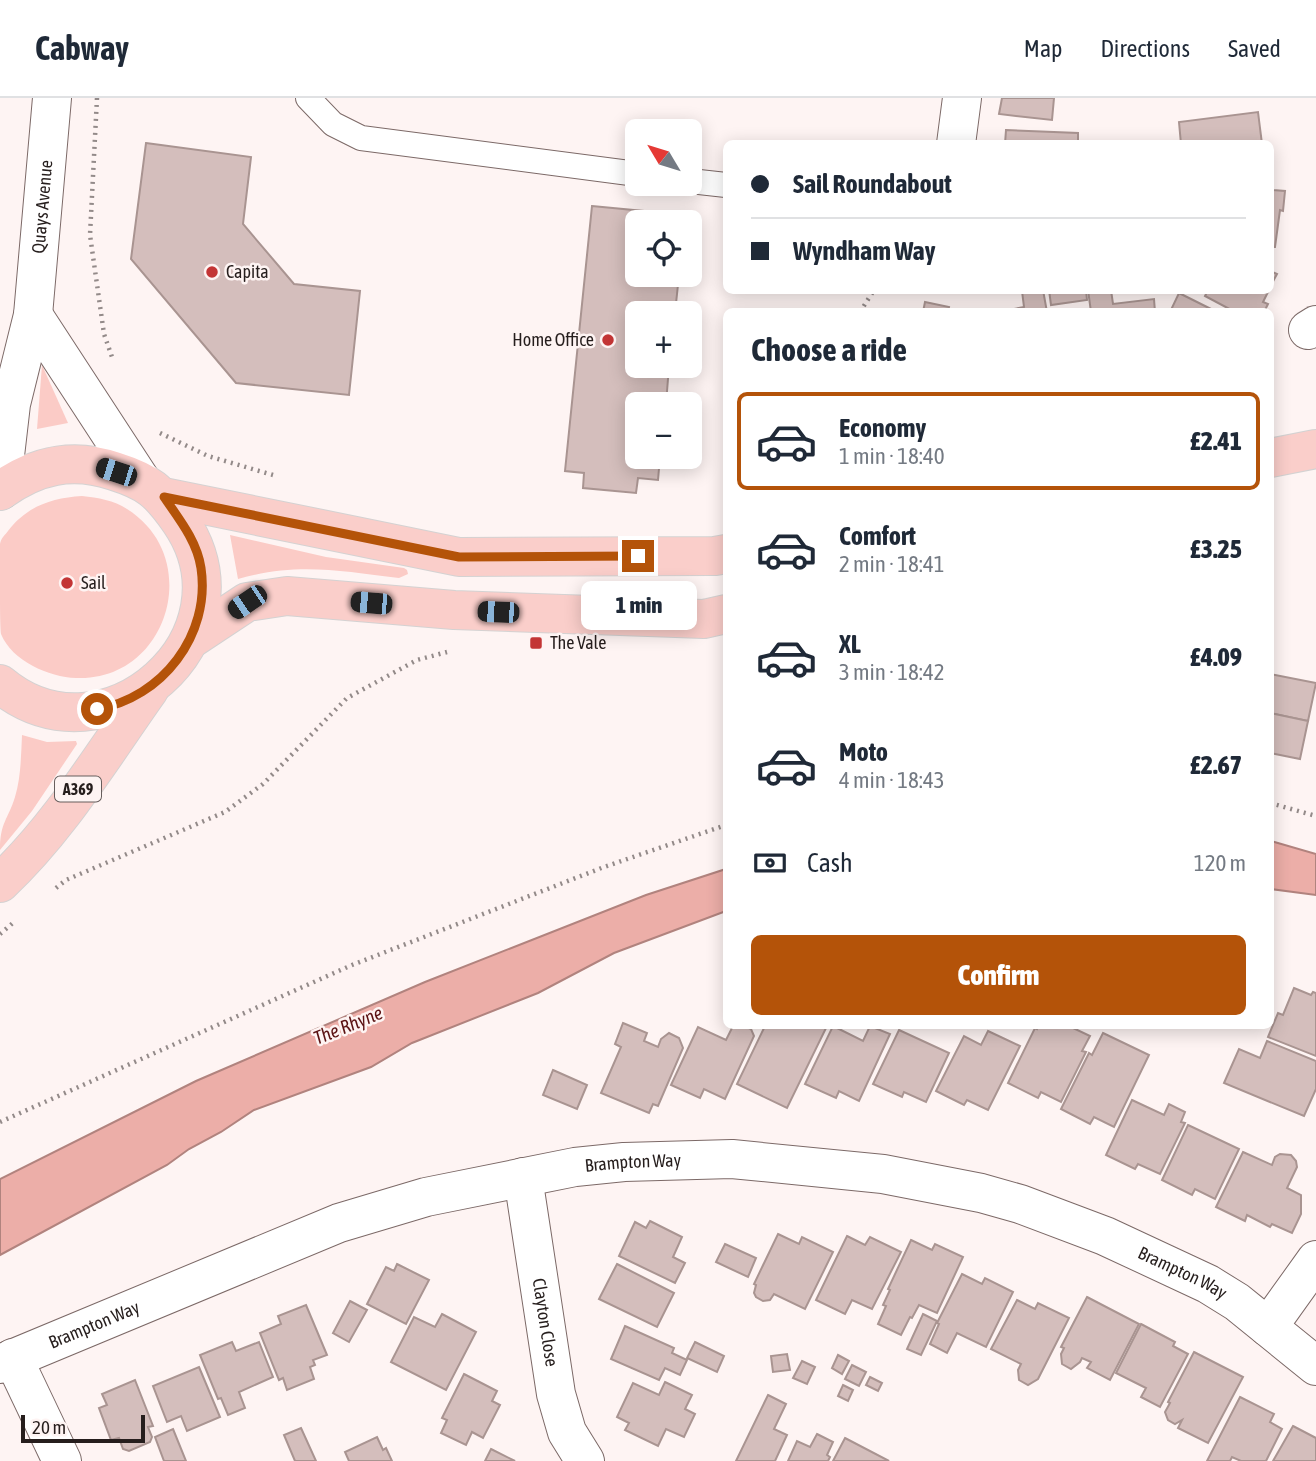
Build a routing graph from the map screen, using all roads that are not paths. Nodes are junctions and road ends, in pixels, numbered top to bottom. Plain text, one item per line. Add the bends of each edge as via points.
1 (52, 98) edge
2 (308, 98) edge
3 (962, 98) edge
4 (957, 140) edge
5 (625, 172) edge
6 (702, 183) edge
7 (723, 186) edge
8 (33, 315) junction
9 (1316, 449) edge
10 (1274, 457) edge
11 (152, 488) junction
12 (0, 490) edge
13 (723, 554) edge
14 (723, 615) edge
15 (191, 639) junction
16 (0, 684) edge
17 (150, 688) junction
18 (0, 883) edge
19 (523, 1177) junction
20 (1316, 1260) edge
21 (1268, 1327) junction
22 (7, 1361) edge
23 (1316, 1366) edge
24 (62, 1461) edge
25 (585, 1461) edge

1 - 8 street, Quays Avenue
2 - 5 lane via 334,124 361,138
3 - 4 street
6 - 7 lane
8 - 11 street
8 - 12 street, Quays Avenue via 11,404
9 - 10 main road
11 - 12 main road via 92,464 59,464 24,475
11 - 13 main road via 459,557
11 - 15 main road, A369 via 192,539 201,568 201,600
14 - 15 main road, A369 via 704,619 467,611 287,596 247,602
15 - 17 main road, A369
16 - 17 main road, A369 via 44,707 80,712 114,706
17 - 18 main road, A369 via 57,818
19 - 21 street, Brampton Way via 624,1162 732,1159 931,1182 1020,1204 1116,1241 1208,1284
19 - 22 street, Brampton Way via 426,1197 339,1223
19 - 25 street, Clayton Close via 560,1413
20 - 21 street
21 - 23 street, Brampton Way
22 - 24 street

